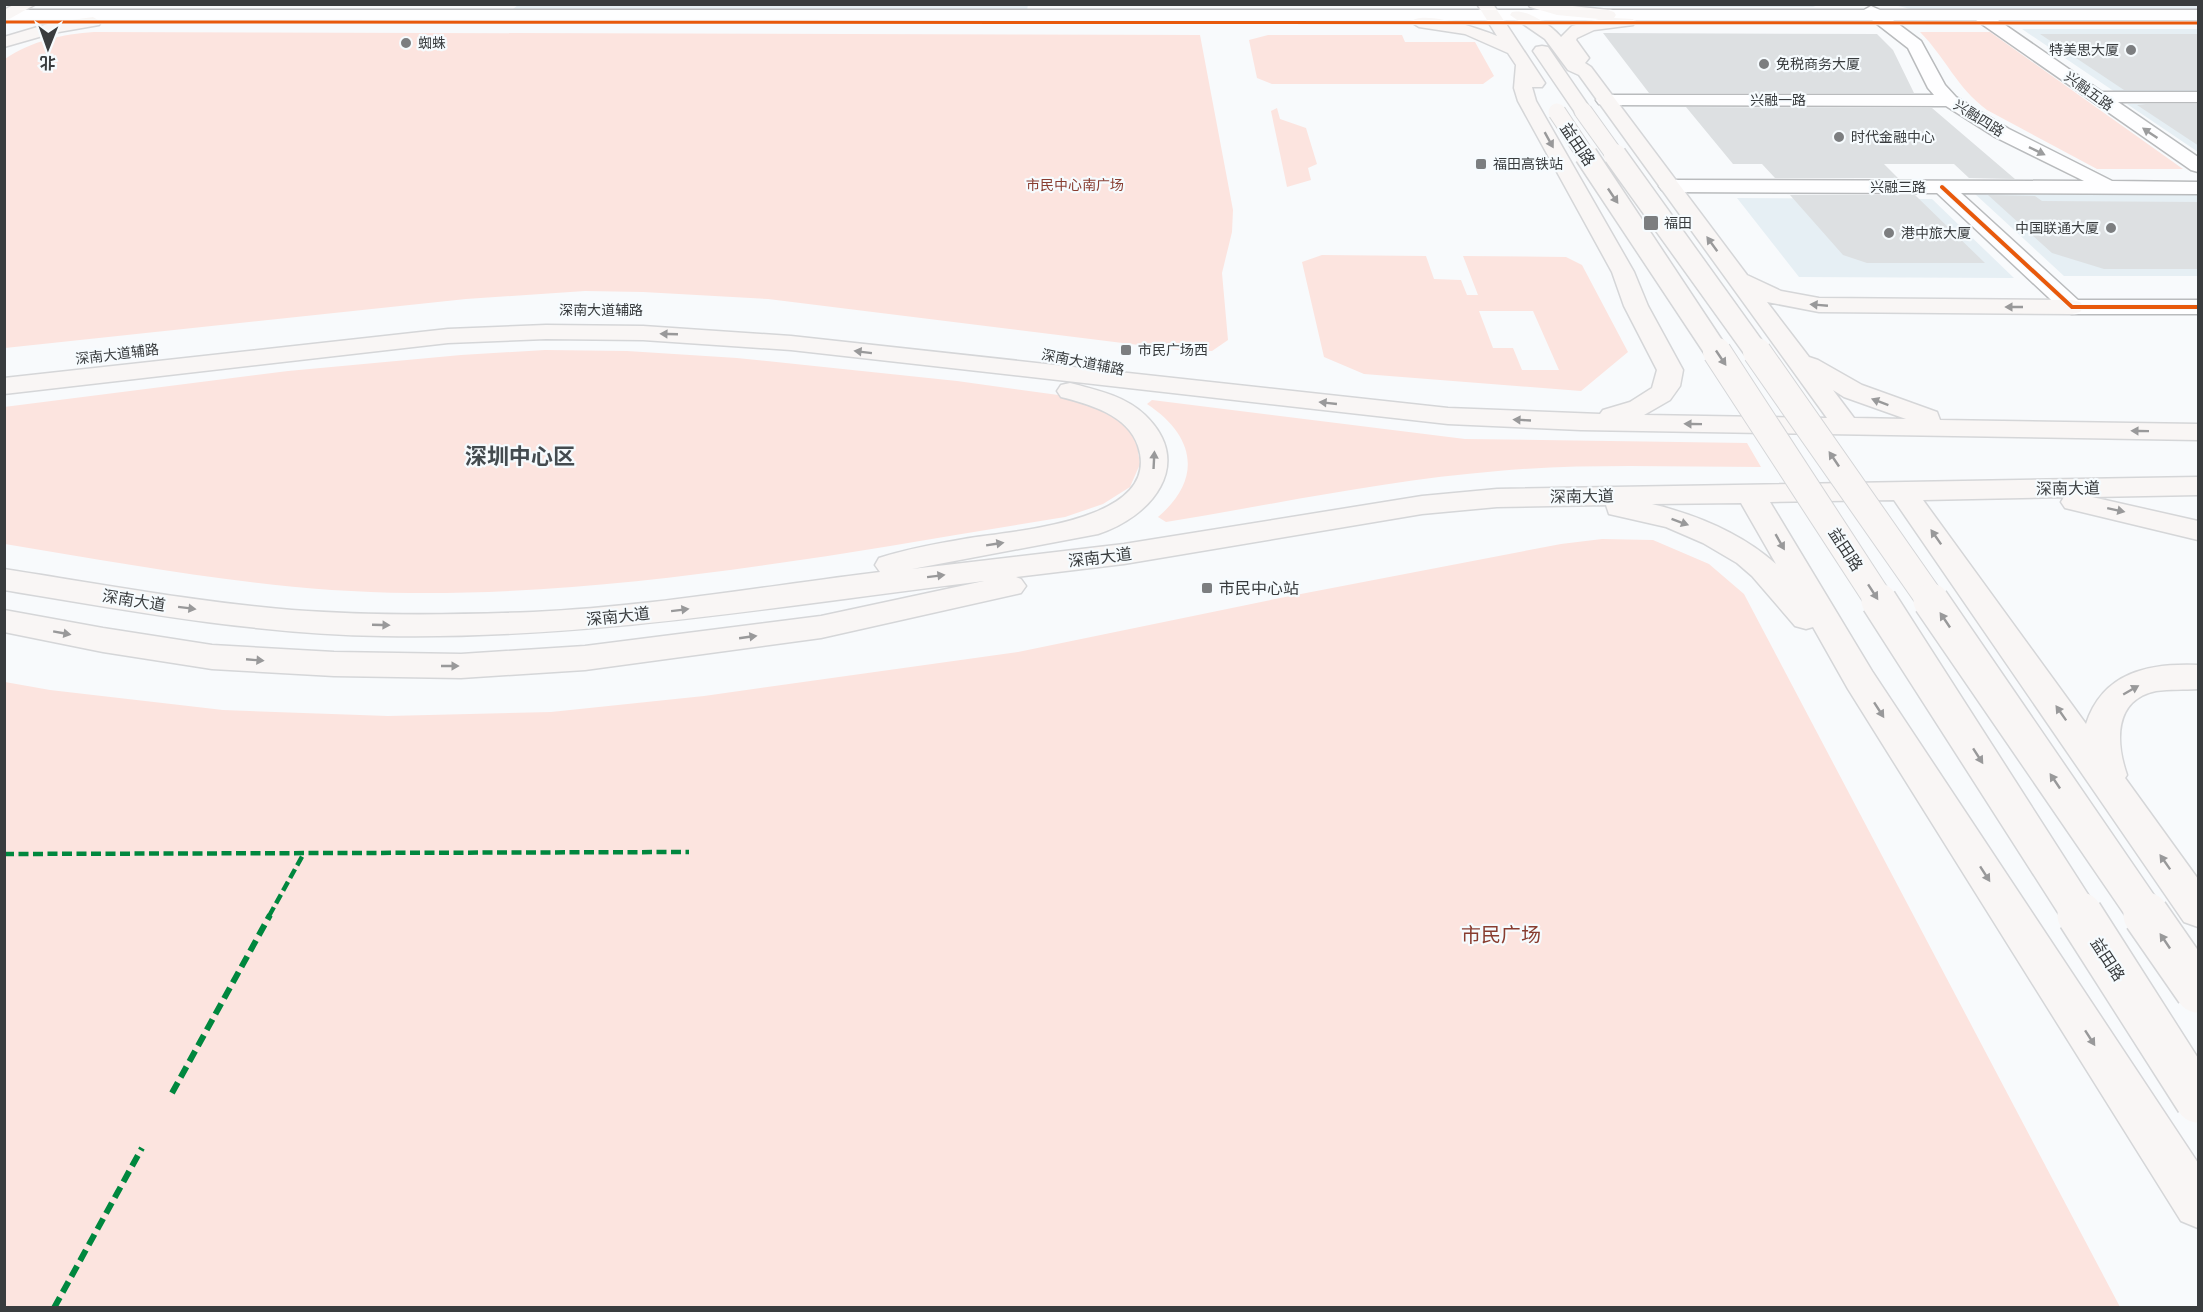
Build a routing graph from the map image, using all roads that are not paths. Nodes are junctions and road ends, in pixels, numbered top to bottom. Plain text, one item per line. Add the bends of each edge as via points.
1 (28, 4) edge
2 (63, 4) edge
3 (81, 4) edge
4 (1466, 4) edge
5 (1211, 10) edge
6 (483, 14) edge
7 (1053, 14) edge
8 (1491, 14) edge
9 (1523, 14) edge
10 (1875, 14) edge
11 (44, 15) junction
12 (1436, 15) junction
13 (2199, 15) edge
14 (116, 16) junction
15 (5, 17) edge
16 (1985, 19) junction
17 (26, 22) junction
18 (93, 22) junction
19 (1419, 22) junction
20 (1627, 22) junction
21 (2199, 23) edge
22 (4, 34) edge
23 (4, 42) edge
24 (1513, 49) junction
25 (1575, 65) junction
26 (1524, 66) junction
27 (2098, 97) junction
28 (2199, 97) edge
29 (1950, 101) junction
30 (1579, 104) junction
31 (2199, 166) edge
32 (1669, 186) junction
33 (1942, 187) junction
34 (2111, 187) junction
35 (2199, 188) edge
36 (1738, 279) junction
37 (2073, 307) junction
38 (2199, 307) edge
39 (592, 310) dead end
40 (780, 319) dead end
41 (1791, 351) junction
42 (283, 353) junction
43 (909, 357) junction
44 (4, 368) edge
45 (4, 386) edge
46 (1194, 389) junction
47 (4, 400) edge
48 (1581, 422) junction
49 (1847, 426) junction
50 (1977, 428) junction
51 (2199, 432) edge
52 (2199, 486) edge
53 (1996, 489) junction
54 (1901, 490) junction
55 (1749, 492) junction
56 (1497, 498) junction
57 (2199, 530) edge
58 (1124, 554) junction
59 (4, 559) edge
60 (4, 579) edge
61 (796, 593) junction
62 (107, 597) junction
63 (4, 621) edge
64 (2199, 677) edge
65 (1860, 680) junction
66 (2119, 795) junction
67 (2199, 910) edge
68 (2199, 990) edge
69 (2199, 1100) edge
70 (2199, 1204) edge

1 - 15 main road
2 - 11 main road
3 - 14 main road via 87,10
4 - 12 main road
5 - 7 street
5 - 12 street
6 - 7 street
6 - 14 street
6 - 18 street
7 - 19 street
8 - 9 street
8 - 12 street
8 - 19 street
8 - 24 main road, 益田路
9 - 10 street
9 - 20 street
9 - 25 main road via 1551,35
9 - 30 main road, 益田路
10 - 16 street
10 - 20 street
10 - 29 street, 兴融四路 via 1915,45 1937,87
11 - 14 street
11 - 15 street
11 - 17 main road
13 - 16 street
15 - 17 street
16 - 21 street
16 - 27 street, 兴融五路
17 - 18 street
17 - 22 main road
18 - 23 main road via 51,28
19 - 24 main road via 1469,30
20 - 25 main road via 1574,32 1568,40 1580,58
24 - 26 main road, 益田路
25 - 30 main road
25 - 30 main road via 1585,71
26 - 30 main road, 益田路
26 -> 48 main road via 1527,102 1623,272 1670,370 1667,386 1651,401 1623,413
27 - 28 street
31 -> 27 street, 兴融五路
29 - 30 street, 兴融一路
29 -> 34 street, 兴融四路 via 2002,133
30 - 32 main road
68 -> 30 main road, 益田路, bridge via 1826,448
30 -> 69 main road, 益田路, bridge via 1780,446
32 - 33 street, 兴融三路
36 -> 32 main road
33 - 34 street, 兴融三路
33 - 37 street
34 - 35 street, 兴融三路
37 -> 36 main road via 1819,305 1775,297
36 - 41 main road
37 - 38 street
39 - 44 main road, 深南大道辅路 via 506,312 380,323
40 - 46 main road, 深南大道辅路 via 1097,362
41 - 49 main road
50 -> 41 main road via 1928,418 1852,391
43 -> 42 main road via 741,338 594,332 448,336
42 - 45 main road
42 - 47 main road via 159,379
43 - 46 main road
61 -> 43 main road via 920,556 1100,524 1139,497 1150,480 1155,462 1151,439 1134,417 1113,404 1077,392 962,375
48 -> 46 main road via 1448,416
49 -> 48 main road
49 - 50 main road
51 -> 50 main road
52 - 53 main road, 深南大道
53 - 54 main road, 深南大道
53 -> 57 main road via 2097,506
54 - 55 main road, 深南大道
66 -> 54 main road
55 - 56 main road, 深南大道
55 -> 65 main road
56 - 58 main road, 深南大道 via 1422,505
56 -> 65 main road via 1636,510 1672,519 1721,540 1777,584
61 -> 58 main road, 深南大道
63 -> 58 main road via 155,649 266,662 406,666 525,663 821,627 1015,585
59 - 62 main road via 59,576
60 - 62 main road, 深南大道
62 -> 61 main road, 深南大道 via 292,621 459,625 612,618
66 -> 64 main road via 2107,771 2101,743 2103,718 2109,708 2128,691 2155,679
65 -> 70 main road
67 -> 66 main road

